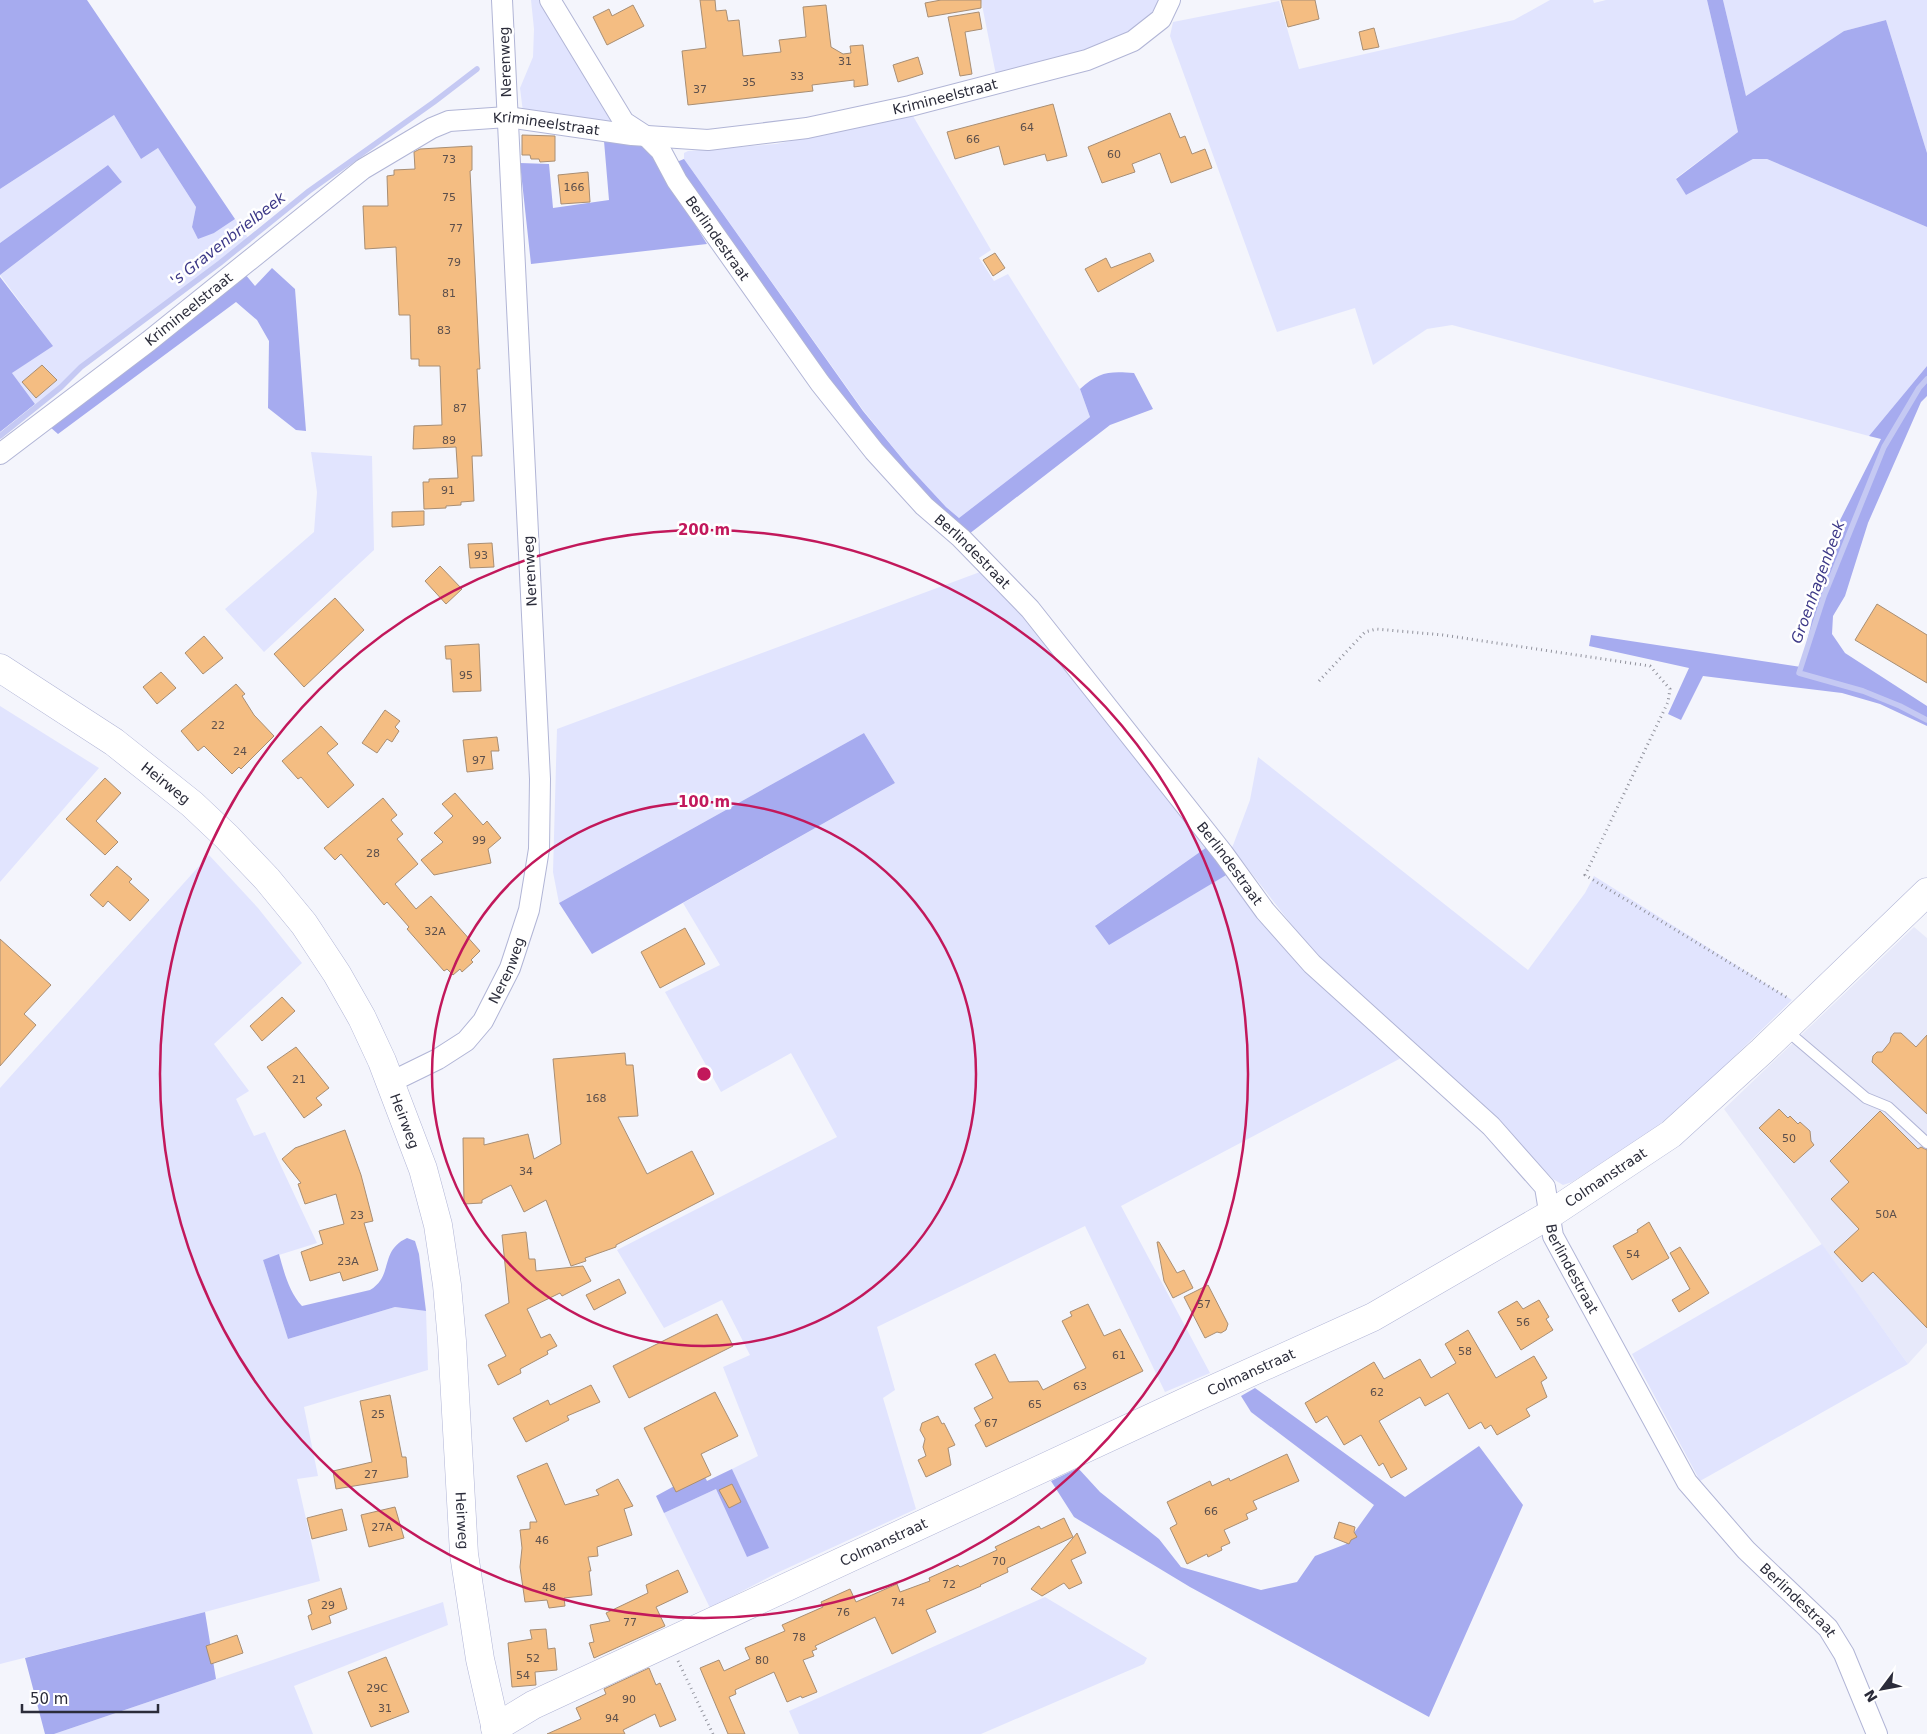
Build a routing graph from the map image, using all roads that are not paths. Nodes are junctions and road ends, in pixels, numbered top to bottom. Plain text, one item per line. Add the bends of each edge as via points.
1 (502, 0) edge
2 (550, 0) edge
3 (1170, 0) edge
4 (507, 117) junction
5 (647, 137) junction
6 (0, 454) edge
7 (0, 668) edge
8 (1927, 892) edge
9 (1794, 1020) junction
10 (391, 1082) junction
11 (1927, 1143) edge
12 (1549, 1215) junction
13 (496, 1731) edge
14 (1877, 1734) edge

1 - 4 street, Nerenweg
2 - 5 street, Berlindestraat via 624,122
3 - 5 street, Krimineelstraat via 1161,19 1133,41 1087,60 910,106 807,128 708,140
4 - 5 street, Krimineelstraat
4 - 6 street, Krimineelstraat via 449,121 363,169 149,341
4 - 10 street, Nerenweg via 540,779 539,849 529,910 510,968 483,1020 466,1042
5 - 12 street, Berlindestraat via 661,151 677,181 820,383 874,451 924,506 1030,609 1266,912 1312,964 1491,1126 1545,1187
7 - 10 main road, Heirweg via 114,742 153,772 192,804 267,878 304,924 337,974 362,1018
8 - 9 main road, Colmanstraat
9 - 11 lane via 1866,1098 1888,1107
9 - 12 main road, Colmanstraat via 1671,1134
10 - 13 main road, Heirweg via 423,1169 438,1225 452,1340 463,1546 480,1659
12 - 13 main road, Colmanstraat via 1373,1317 533,1705
12 - 14 street, Berlindestraat via 1554,1236 1687,1482 1746,1550 1828,1628 1844,1654

